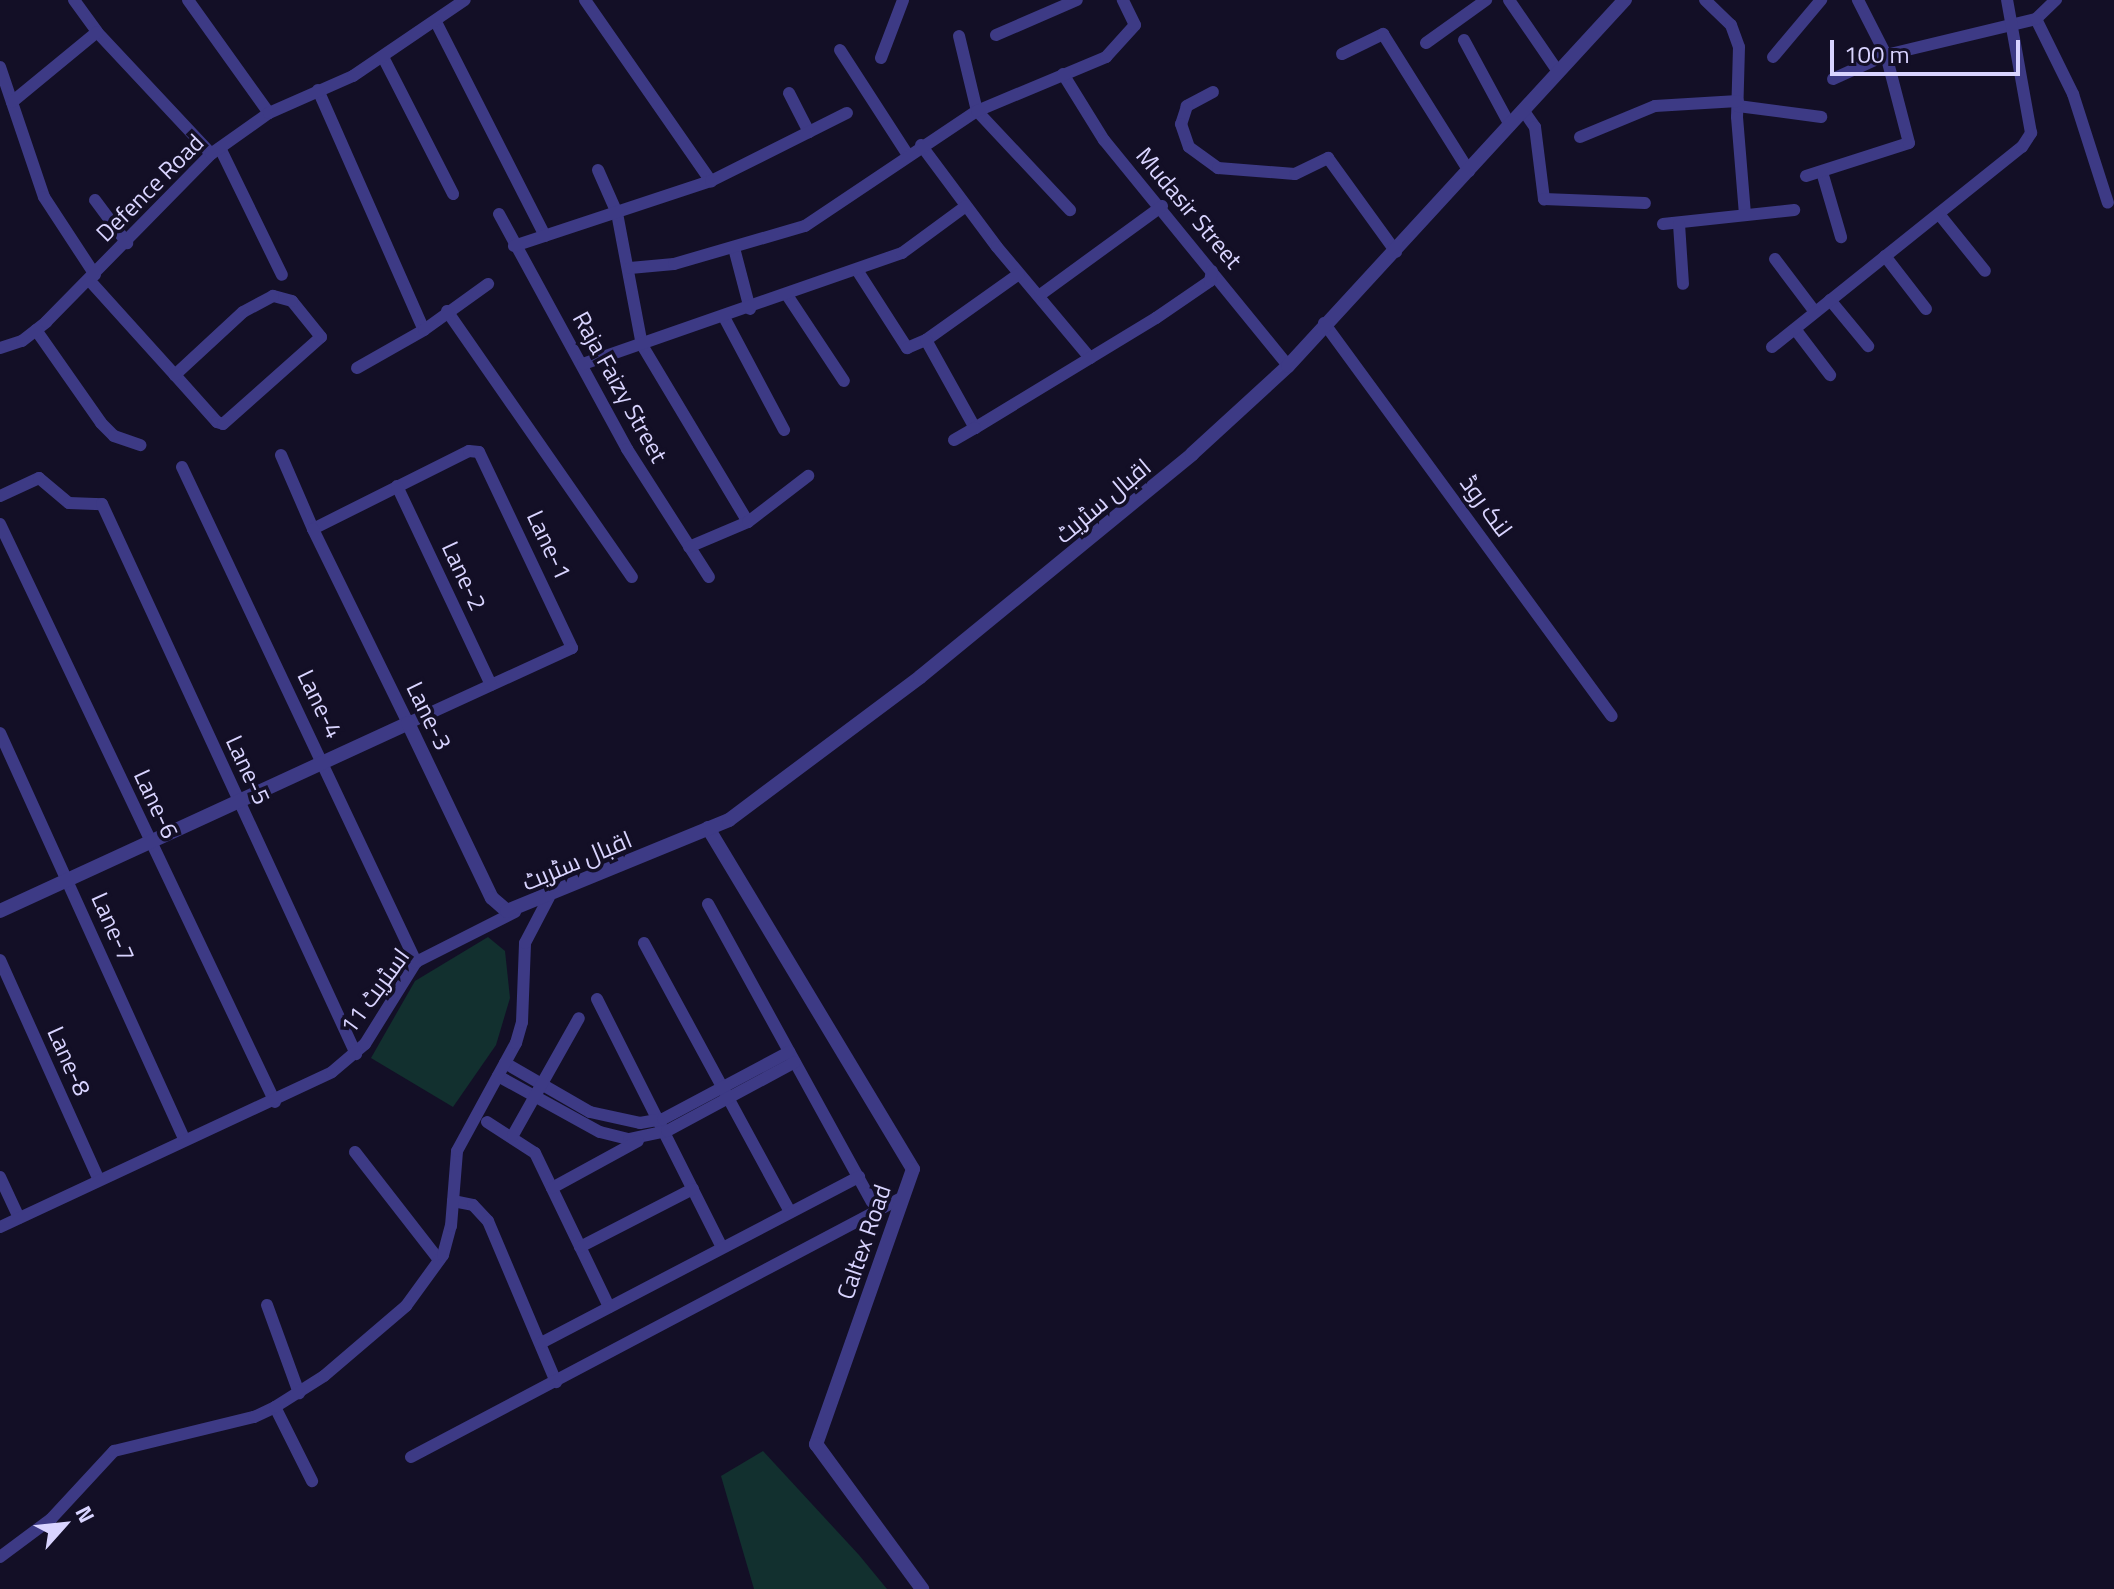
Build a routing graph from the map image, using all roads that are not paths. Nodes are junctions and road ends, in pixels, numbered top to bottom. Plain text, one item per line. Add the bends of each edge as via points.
1 (74, 0) edge
2 (188, 0) edge
3 (465, 0) edge
4 (585, 0) edge
5 (903, 0) edge
6 (1077, 0) edge
7 (1123, 0) edge
8 (1486, 0) edge
9 (1509, 0) edge
10 (1625, 0) edge
11 (1705, 0) edge
12 (1821, 0) edge
13 (1858, 0) edge
14 (2007, 0) edge
15 (2056, 0) edge
16 (2036, 19) junction
17 (436, 22) junction
18 (2014, 23) junction
19 (97, 32) junction
20 (996, 35) dead end
21 (959, 36) dead end
22 (1464, 40) dead end
23 (1426, 43) dead end
24 (840, 50) dead end
25 (1342, 54) dead end
26 (1886, 55) junction
27 (383, 57) junction
28 (1773, 57) dead end
29 (881, 58) dead end
30 (0, 67) edge
31 (1557, 70) junction
32 (1063, 74) junction
33 (1833, 79) dead end
34 (318, 90) junction
35 (1213, 92) dead end
36 (789, 93) dead end
37 (12, 102) junction
38 (1738, 103) junction
39 (1523, 110) junction
40 (977, 111) junction
41 (269, 113) junction
42 (847, 113) dead end
43 (1821, 117) dead end
44 (1510, 125) junction
45 (809, 132) junction
46 (1580, 137) dead end
47 (921, 145) junction
48 (215, 151) junction
49 (908, 155) junction
50 (598, 170) dead end
51 (1469, 171) junction
52 (1822, 172) junction
53 (1806, 176) dead end
54 (711, 181) junction
55 (453, 194) dead end
56 (95, 200) dead end
57 (1645, 203) dead end
58 (2108, 203) dead end
59 (966, 206) junction
60 (1162, 206) junction
61 (1070, 210) dead end
62 (1794, 210) dead end
63 (617, 213) junction
64 (499, 214) dead end
65 (1939, 214) junction
66 (1745, 215) junction
67 (1663, 224) dead end
68 (1679, 224) junction
69 (545, 236) junction
70 (1841, 237) dead end
71 (127, 243) junction
72 (514, 246) junction
73 (734, 248) junction
74 (1396, 252) junction
75 (1885, 256) junction
76 (1775, 259) dead end
77 (630, 268) junction
78 (857, 270) junction
79 (1212, 271) junction
80 (1985, 271) dead end
81 (1019, 274) junction
82 (282, 275) dead end
83 (93, 278) junction
84 (488, 284) dead end
85 (1683, 284) dead end
86 (787, 295) junction
87 (1040, 295) junction
88 (1830, 300) junction
89 (750, 309) junction
90 (1926, 309) dead end
91 (447, 311) junction
92 (1815, 312) junction
93 (724, 317) junction
94 (1324, 323) junction
95 (1795, 329) junction
96 (36, 330) junction
97 (424, 330) junction
98 (926, 340) junction
99 (642, 345) junction
100 (1868, 346) dead end
101 (1772, 347) dead end
102 (0, 348) edge
103 (1090, 358) junction
104 (583, 364) junction
105 (1288, 366) junction
106 (357, 368) dead end
107 (175, 375) junction
108 (1830, 375) dead end
109 (844, 381) dead end
110 (975, 428) junction
111 (784, 430) dead end
112 (954, 440) dead end
113 (140, 445) dead end
114 (281, 455) dead end
115 (182, 467) dead end
116 (808, 476) dead end
117 (397, 486) junction
118 (0, 496) edge
119 (748, 522) junction
120 (0, 524) edge
121 (313, 529) junction
122 (689, 547) junction
123 (632, 577) dead end
124 (709, 577) dead end
125 (491, 685) junction
126 (1612, 716) dead end
127 (408, 723) junction
128 (0, 733) edge
129 (324, 762) junction
130 (238, 801) junction
131 (708, 828) junction
132 (149, 842) junction
133 (69, 879) junction
134 (549, 897) junction
135 (708, 904) dead end
136 (0, 911) edge
137 (515, 912) junction
138 (644, 943) dead end
139 (0, 960) edge
140 (416, 962) junction
141 (597, 999) dead end
142 (579, 1018) dead end
143 (356, 1054) junction
144 (792, 1057) junction
145 (505, 1063) junction
146 (498, 1076) junction
147 (538, 1091) junction
148 (724, 1094) junction
149 (275, 1102) junction
150 (487, 1122) dead end
151 (661, 1126) junction
152 (513, 1135) junction
153 (644, 1137) junction
154 (185, 1140) junction
155 (355, 1152) dead end
156 (0, 1177) edge
157 (859, 1177) junction
158 (99, 1180) junction
159 (552, 1188) junction
160 (693, 1189) junction
161 (903, 1197) junction
162 (453, 1201) junction
163 (872, 1202) dead end
164 (790, 1212) junction
165 (19, 1218) junction
166 (0, 1227) edge
167 (580, 1247) junction
168 (722, 1247) junction
169 (439, 1260) junction
170 (267, 1305) dead end
171 (609, 1307) junction
172 (541, 1343) junction
173 (556, 1382) junction
174 (299, 1393) junction
175 (275, 1407) junction
176 (411, 1457) dead end
177 (312, 1481) dead end
178 (0, 1557) edge
179 (922, 1589) edge

1 - 19 street
2 - 41 street
3 - 17 street, Defence Road
4 - 54 street
5 - 29 street
6 - 20 street
7 - 32 street via 1135,25 1106,57
8 - 23 street
9 - 31 street
10 - 31 street, اقبال سٹریٹ
11 - 38 street via 1731,25 1739,47
12 - 28 street
13 - 26 street
14 - 18 street
15 - 16 street
16 - 18 street
16 - 58 street via 2073,94
17 - 27 street, Defence Road
17 - 69 street
18 - 26 street
18 - 65 street via 2031,133 2013,156
19 - 37 street
19 - 48 street
21 - 40 street
22 - 44 street
24 - 49 street
25 - 51 street via 1383,34
26 - 33 street
26 - 52 street via 1909,143
27 - 34 street, Defence Road
27 - 55 street
30 - 37 street
31 - 39 street, اقبال سٹریٹ
32 - 40 street
32 - 60 street, Mudasir Street via 1104,140
34 - 41 street, Defence Road
34 - 97 street
35 - 74 street via 1187,106 1181,124 1189,147 1218,168 1280,173 1295,174 1328,158
36 - 45 street
37 - 83 street via 44,197
38 - 43 street
38 - 46 street via 1655,106
38 - 66 street
39 - 44 street, اقبال سٹریٹ
39 - 57 street via 1535,127 1544,199
40 - 47 street
40 - 61 street
41 - 48 street, Defence Road
42 - 45 street
44 - 51 street, اقبال سٹریٹ
45 - 54 street
47 - 49 street
47 - 59 street
48 - 71 street, Defence Road
48 - 82 street
49 - 73 street via 805,226
50 - 63 street
51 - 74 street, اقبال سٹریٹ
52 - 53 street
52 - 70 street
54 - 63 street
56 - 71 street
59 - 78 street via 902,253
59 - 81 street
60 - 79 street, Mudasir Street
60 - 87 street
62 - 66 street
63 - 69 street
63 - 77 street
64 - 72 street, Raja Faizy Street
65 - 75 street
65 - 80 street
66 - 68 street
67 - 68 street
68 - 85 street
69 - 72 street
71 - 83 street, Defence Road
72 - 104 street, Raja Faizy Street
73 - 77 street via 674,264
73 - 89 street
74 - 94 street, اقبال سٹریٹ
75 - 88 street
75 - 90 street
76 - 92 street
77 - 99 street
78 - 86 street
78 - 98 street via 907,348
79 - 103 street via 1210,281
79 - 105 street, Mudasir Street
81 - 87 street
81 - 98 street
83 - 96 street, Defence Road
83 - 107 street
84 - 91 street
86 - 89 street
86 - 109 street
87 - 103 street
88 - 92 street
88 - 100 street
89 - 93 street
91 - 97 street
91 - 123 street
92 - 95 street
93 - 99 street
93 - 111 street
94 - 105 street, اقبال سٹریٹ
94 - 126 street, لنک روڈ
95 - 101 street
95 - 108 street
96 - 102 street, Defence Road
96 - 113 street via 101,423 114,436
97 - 106 street
98 - 110 street
99 - 104 street
99 - 119 street
103 - 110 street
104 - 122 street, Raja Faizy Street via 627,449
105 - 131 street, اقبال سٹریٹ via 1078,552 764,796
107 - 107 street via 223,424 321,337 292,301 273,296 243,312
110 - 112 street
114 - 121 street, Lane-3
115 - 129 street, Lane-4
116 - 119 street
117 - 121 street
117 - 125 street, Lane-2
117 - 125 street, Lane-1 via 469,451 479,452 486,461 572,648
118 - 130 street, Lane-5 via 39,478 69,503 102,504
119 - 122 street
120 - 132 street, Lane-6
121 - 127 street, Lane-3
122 - 124 street, Raja Faizy Street
125 - 127 street
127 - 129 street
127 - 137 street, Lane-3 via 492,898 502,909
128 - 133 street, Lane-7
129 - 130 street
129 - 140 street, Lane-4
130 - 132 street
130 - 143 street, Lane-5
131 - 134 street, اقبال سٹریٹ
131 - 161 street, Caltex Road via 913,1169
132 - 133 street
132 - 149 street, Lane-6
133 - 136 street
133 - 154 street, Lane-7
134 - 137 street, اقبال سٹریٹ
134 - 145 street via 525,943 522,1022
135 - 144 street
137 - 140 street, اسٹریٹ 11
138 - 148 street
139 - 158 street, Lane-8
140 - 143 street, اسٹریٹ 11
141 - 151 street
142 - 147 street
143 - 149 street
144 - 148 street
144 - 157 street
145 - 146 street
145 - 147 street
146 - 147 street
146 - 162 street via 465,1128 457,1151
147 - 151 street via 603,1116
147 - 152 street
147 - 153 street via 614,1137
148 - 151 street
148 - 164 street
149 - 154 street
150 - 152 street
151 - 153 street
151 - 160 street
152 - 159 street via 535,1153
153 - 159 street
154 - 158 street
155 - 169 street
156 - 165 street
157 - 163 street
157 - 164 street
158 - 165 street
159 - 167 street
160 - 167 street
160 - 168 street
161 - 173 street
161 - 179 street, Caltex Road via 816,1444
162 - 169 street
162 - 172 street via 473,1205 488,1221
164 - 168 street
165 - 166 street
167 - 171 street
168 - 171 street
169 - 174 street via 406,1306
170 - 174 street
171 - 172 street
172 - 173 street
173 - 176 street
174 - 175 street
175 - 177 street
175 - 178 street via 239,1421 114,1451 51,1519

